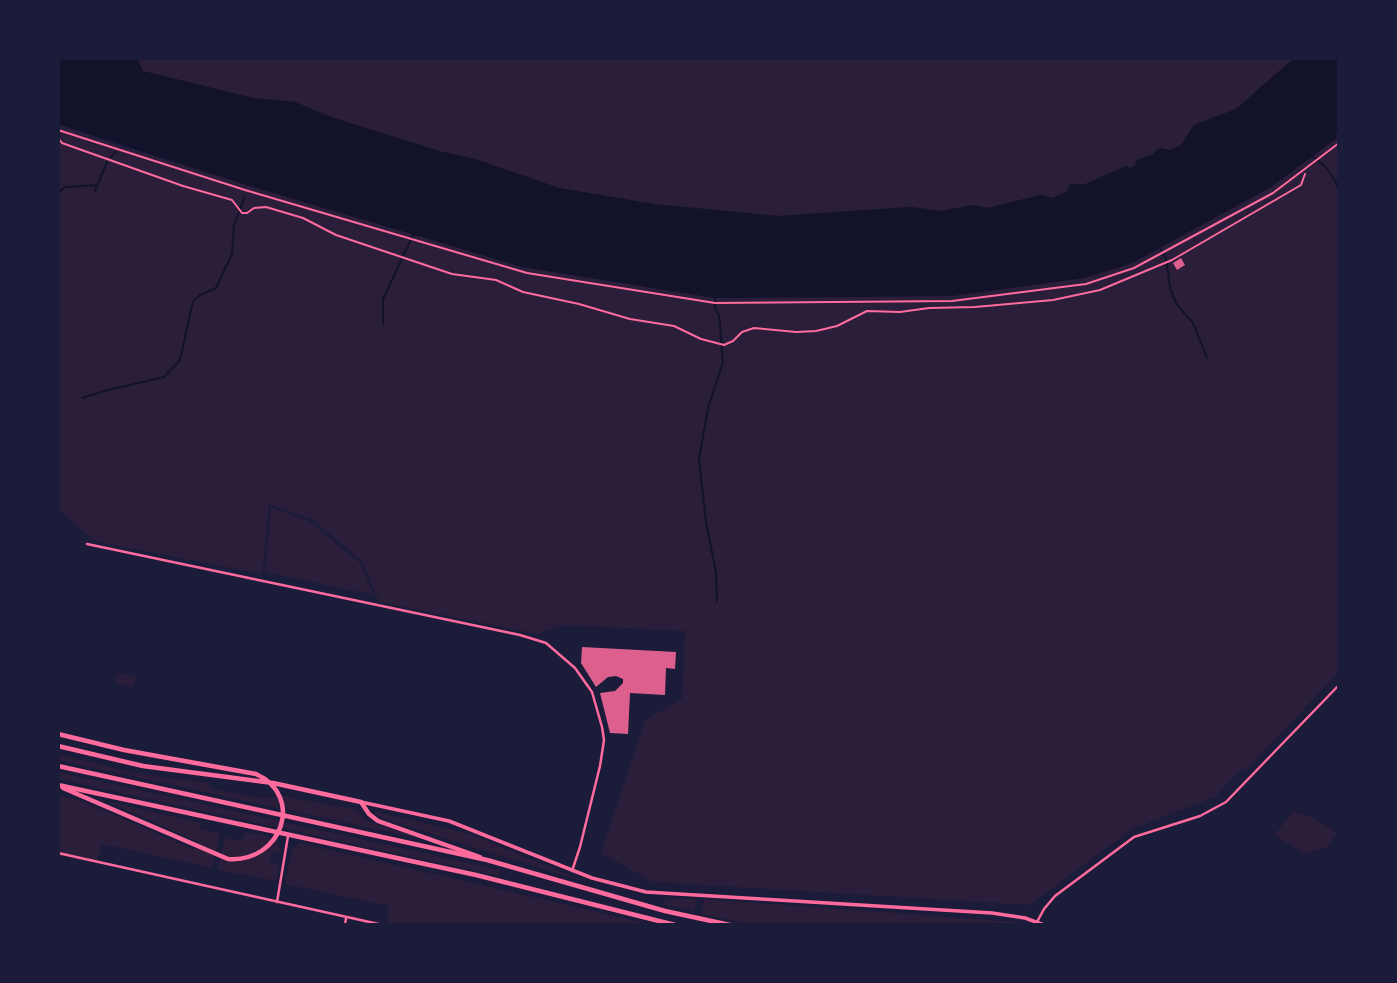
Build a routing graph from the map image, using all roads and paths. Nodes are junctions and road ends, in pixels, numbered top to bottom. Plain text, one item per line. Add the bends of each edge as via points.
1 (58, 130) edge
2 (58, 138) edge
3 (1339, 143) edge
4 (1309, 166) junction
5 (87, 544) dead end
6 (1339, 685) edge
7 (58, 734) edge
8 (58, 746) edge
9 (58, 766) edge
10 (58, 786) edge
11 (361, 802) junction
12 (289, 835) junction
13 (58, 853) edge
14 (487, 860) junction
15 (572, 871) junction
16 (277, 902) junction
17 (346, 918) junction
18 (1037, 922) junction
19 (345, 925) edge
20 (383, 925) edge
21 (675, 925) edge
22 (730, 925) edge
23 (1044, 925) edge

1 - 4 street via 527,273 715,303 952,301 1086,284 1134,268 1273,192
2 - 4 path via 232,200 242,213 266,206 452,274 674,326 723,345 754,328 816,331 867,311 1053,300 1100,290 1214,238 1301,185
3 - 4 street
5 - 15 street via 545,643 575,668 592,692 604,740
6 - 18 street via 1226,802 1200,816 1134,837 1055,896
7 - 10 main road via 250,772 270,784 281,800 282,816 267,848 238,860 218,856
8 - 11 main road via 143,766 272,783
9 - 14 main road
10 - 12 main road
11 - 14 main road via 378,821
11 - 15 street via 459,824
12 - 16 street
12 - 21 main road via 476,875
13 - 16 street
14 - 22 main road
15 - 18 street via 646,892 992,913
16 - 17 street
17 - 19 street
17 - 20 street
18 - 23 street

